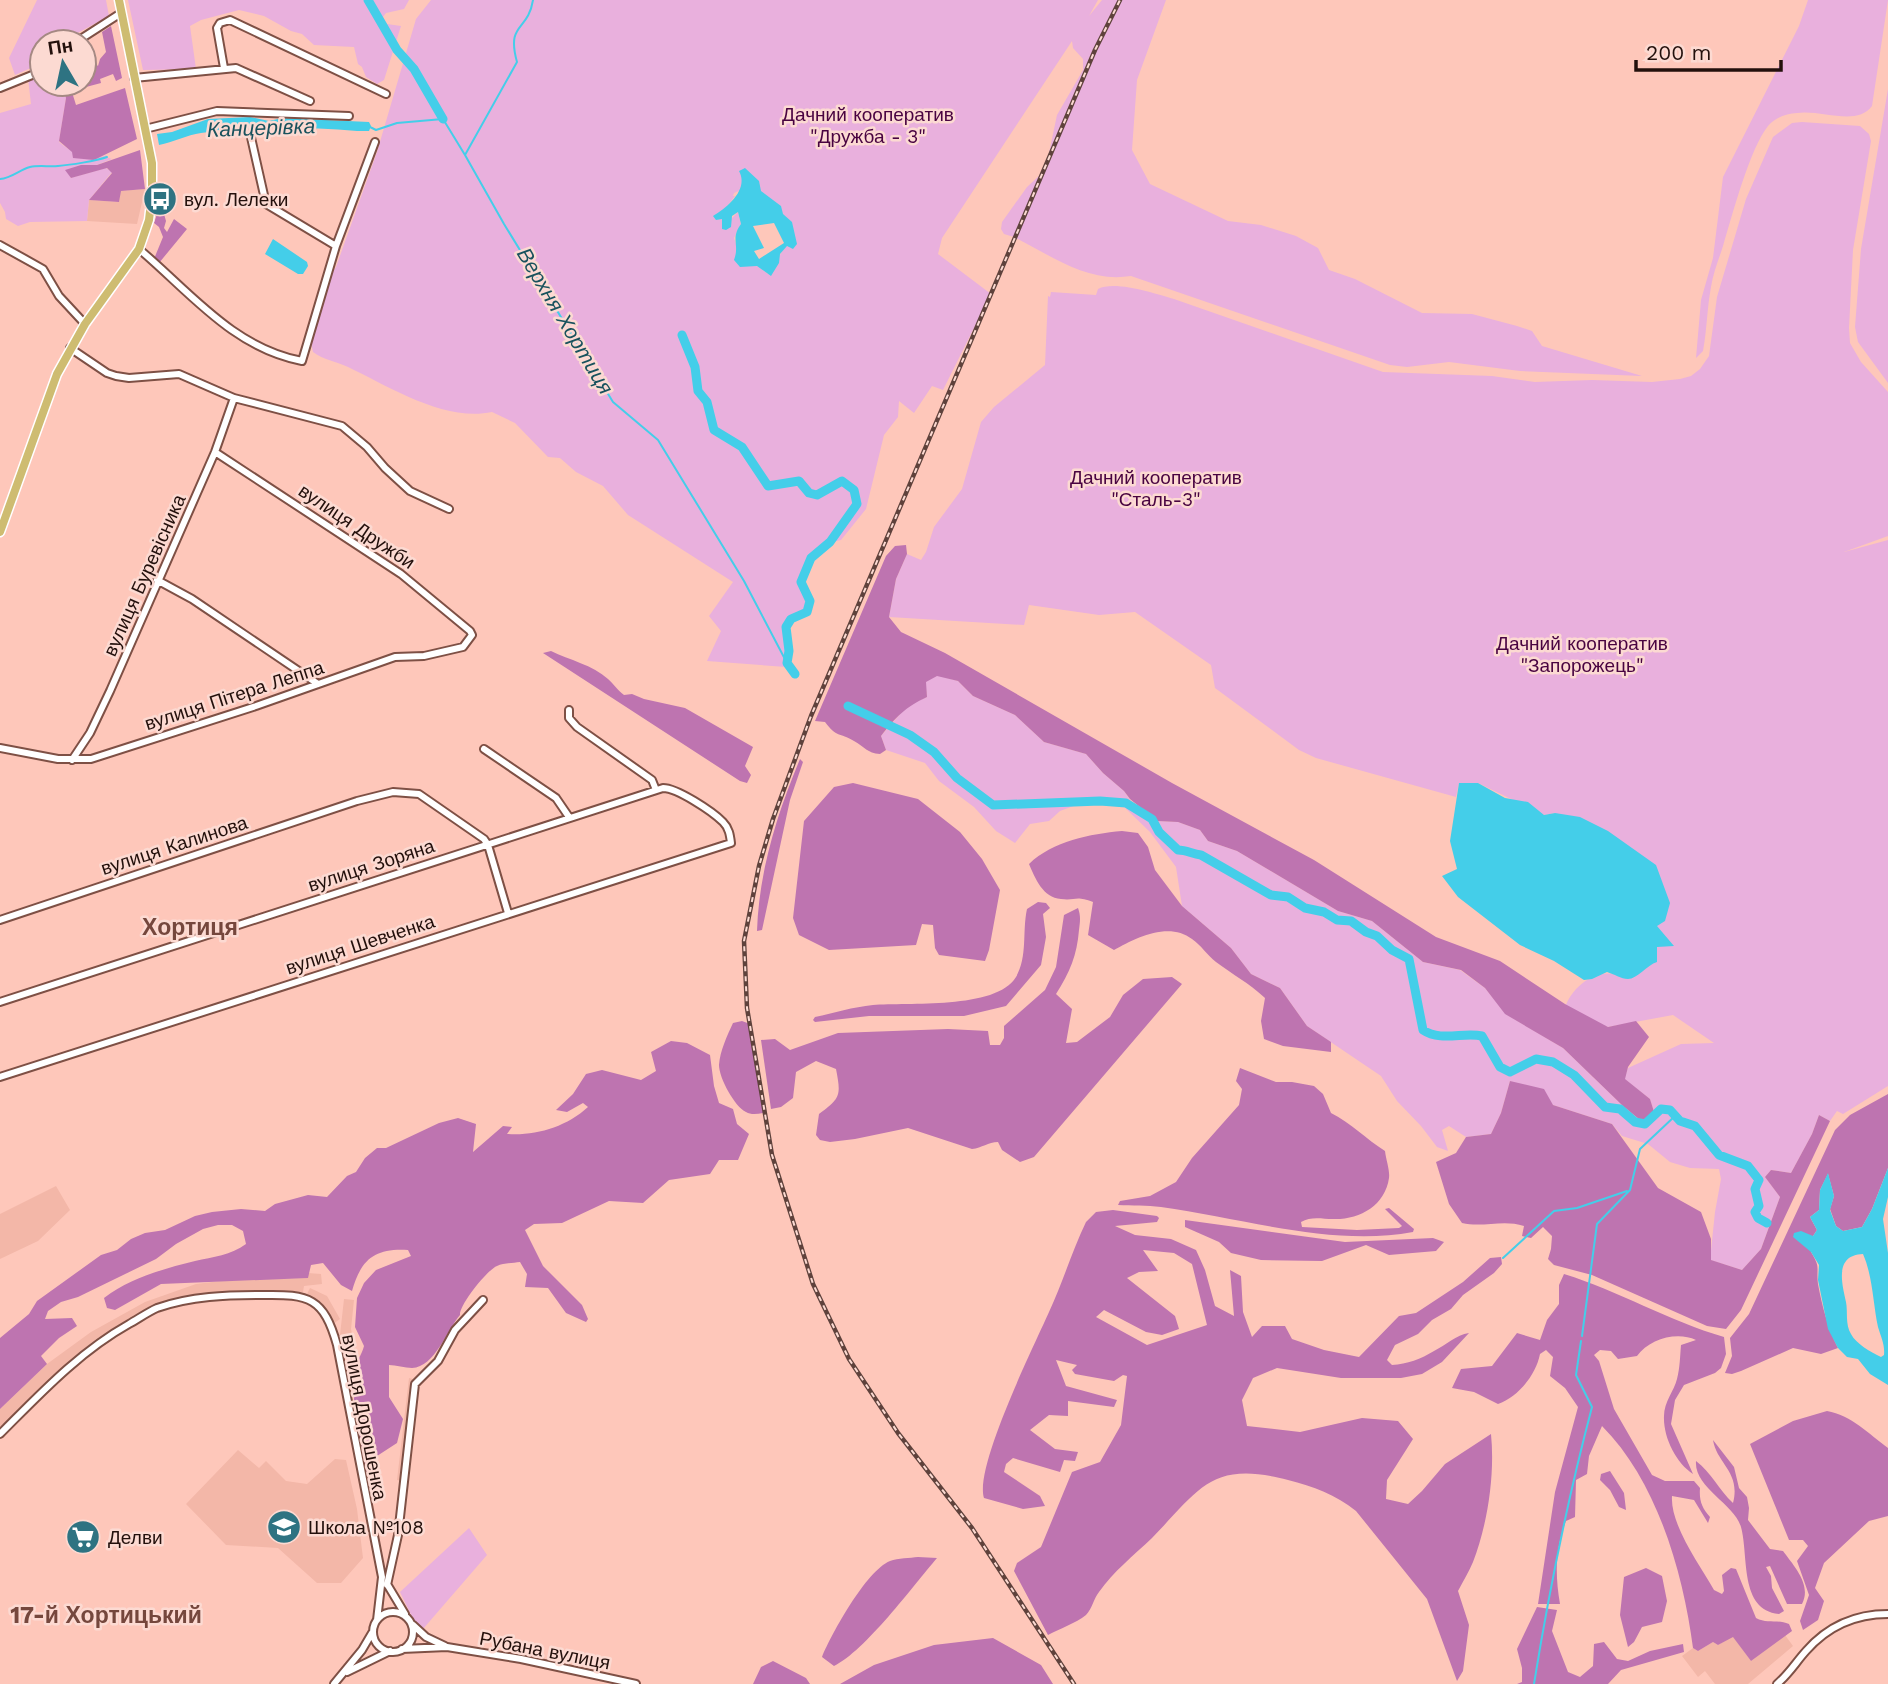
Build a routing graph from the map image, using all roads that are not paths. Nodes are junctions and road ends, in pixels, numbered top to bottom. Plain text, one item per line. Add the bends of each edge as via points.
1 (119, 0) edge
2 (121, 13) junction
3 (98, 28) edge
4 (224, 68) junction
5 (28, 77) edge
6 (134, 78) junction
7 (0, 88) edge
8 (386, 94) dead end
9 (310, 101) dead end
10 (349, 116) dead end
11 (145, 129) junction
12 (250, 133) dead end
13 (375, 142) dead end
14 (0, 245) edge
15 (336, 246) junction
16 (139, 249) junction
17 (85, 324) junction
18 (70, 348) junction
19 (234, 398) junction
20 (215, 452) junction
21 (449, 509) dead end
22 (0, 532) edge
23 (157, 580) junction
24 (471, 636) joint
25 (318, 684) junction
26 (569, 710) dead end
27 (0, 748) edge
28 (484, 749) dead end
29 (72, 760) junction
30 (656, 790) junction
31 (569, 817) junction
32 (488, 845) junction
33 (508, 913) junction
34 (0, 919) edge
35 (0, 1002) edge
36 (0, 1077) edge
37 (483, 1300) dead end
38 (0, 1434) edge
39 (382, 1577) junction
40 (387, 1585) junction
41 (1888, 1614) edge
42 (407, 1618) junction
43 (377, 1619) junction
44 (412, 1625) junction
45 (372, 1633) junction
46 (447, 1647) junction
47 (402, 1649) junction
48 (390, 1651) junction
49 (344, 1674) junction
50 (334, 1684) edge
51 (636, 1684) edge
52 (1777, 1684) edge

1 - 2 main road
2 - 3 street
2 - 6 main road
4 - 6 street
4 - 8 street via 217,28 226,20 235,20
4 - 9 street via 241,69
5 - 7 street
6 - 11 main road
10 - 11 street via 217,111
11 - 16 main road via 152,194
12 - 15 street via 266,204
13 - 15 street
14 - 17 street via 43,269 59,296
15 - 16 street via 302,361 229,329
16 - 17 main road
17 - 18 main road
18 - 19 street via 116,376 179,374
18 - 22 main road via 43,409
19 - 20 street, вулиця Буревісника
19 - 21 street via 346,428 410,491
20 - 23 street, вулиця Буревісника
20 - 24 street, вулиця Дружби via 401,574
23 - 25 street
23 - 29 street, вулиця Буревісника via 110,691
24 - 25 street, вулиця Пітера Леппа via 463,647 399,656
25 - 29 street, вулиця Пітера Леппа via 91,759
26 - 30 street via 577,727 652,779
27 - 29 street, вулиця Пітера Леппа
28 - 31 street via 556,798
30 - 31 street, вулиця Зоряна
30 - 33 street, вулиця Шевченка via 676,790 723,821 731,843
31 - 32 street, вулиця Зоряна
32 - 33 street
32 - 34 street, вулиця Калинова via 419,794 393,792
32 - 35 street, вулиця Зоряна
33 - 36 street, вулиця Шевченка
37 - 40 street via 415,1384 398,1535
38 - 39 street, вулиця Дорошенка via 77,1359 156,1309 234,1295 312,1300 337,1345
39 - 40 street, вулиця Дорошенка
39 - 43 street, вулиця Дорошенка
40 - 42 street, вулиця Дорошенка
41 - 52 street via 1860,1617 1833,1627
42 - 43 street via 392,1612
42 - 44 street
43 - 45 street
44 - 46 street, Рубана вулиця
44 - 47 street via 412,1637
45 - 48 street via 378,1645
45 - 49 street
46 - 47 street, Рубана вулиця
46 - 51 street, Рубана вулиця
47 - 48 street
48 - 49 street
49 - 50 street

